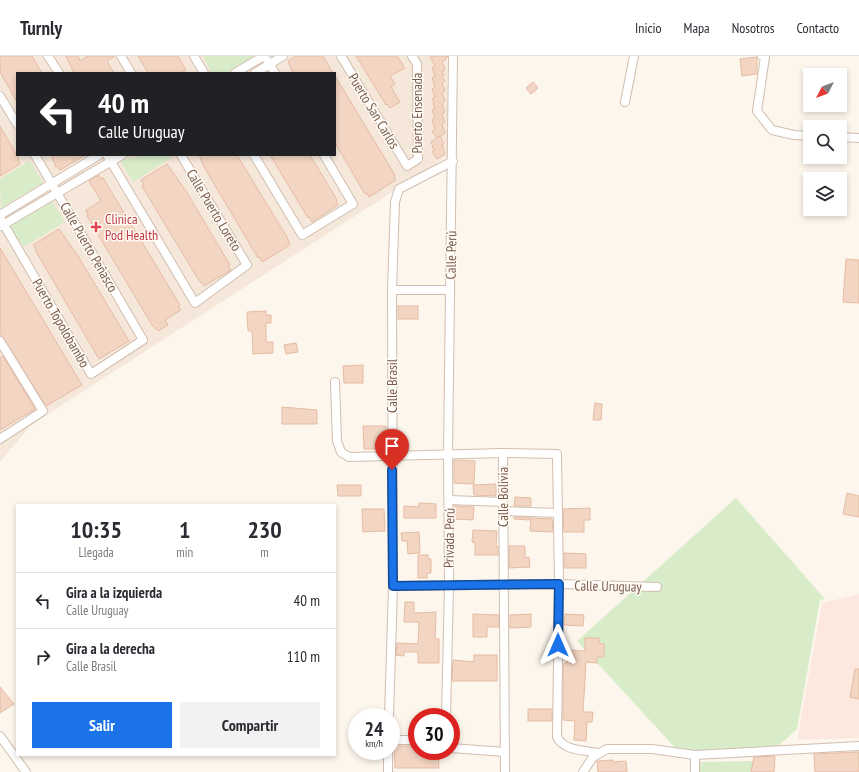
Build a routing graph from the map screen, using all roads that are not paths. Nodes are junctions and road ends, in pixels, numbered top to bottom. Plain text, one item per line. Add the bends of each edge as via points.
1 (48, 56) edge
2 (121, 56) edge
3 (194, 56) edge
4 (264, 56) edge
5 (282, 56) edge
6 (341, 56) edge
7 (412, 56) edge
8 (454, 56) edge
9 (634, 56) edge
10 (762, 56) edge
11 (270, 64) junction
12 (57, 72) edge
13 (130, 72) edge
14 (203, 72) edge
15 (237, 72) edge
16 (257, 72) edge
17 (274, 72) edge
18 (0, 96) edge
19 (625, 102) dead end
20 (16, 122) edge
21 (803, 136) edge
22 (847, 137) edge
23 (859, 138) edge
24 (36, 156) edge
25 (97, 156) edge
26 (182, 156) edge
27 (255, 156) edge
28 (325, 156) edge
29 (109, 158) edge
30 (453, 161) junction
31 (407, 166) joint
32 (52, 184) junction
33 (58, 194) junction
34 (0, 215) edge
35 (1, 223) edge
36 (392, 290) junction
37 (450, 290) junction
38 (143, 340) joint
39 (0, 341) edge
40 (334, 382) dead end
41 (0, 439) edge
42 (503, 453) junction
43 (448, 454) junction
44 (392, 456) junction
45 (449, 500) junction
46 (503, 506) junction
47 (558, 513) junction
48 (559, 584) junction
49 (448, 585) junction
50 (504, 585) junction
51 (393, 586) junction
52 (657, 587) dead end
53 (389, 708) edge
54 (446, 708) edge
55 (0, 736) edge
56 (3, 744) edge
57 (859, 746) edge
58 (460, 749) edge
59 (504, 752) junction
60 (598, 753) junction
61 (695, 755) junction
62 (388, 760) edge
63 (26, 772) edge
64 (388, 772) edge
65 (505, 772) edge
66 (583, 772) edge
67 (695, 772) edge

1 - 12 street
2 - 13 street
3 - 14 street
4 - 11 street
4 - 15 street
5 - 11 street
6 - 31 street, Puerto San Carlos
7 - 31 street, Puerto Ensenada via 417,64 418,159
8 - 30 street, Calle Perú
9 - 19 street
10 - 21 street via 765,57 757,111 772,130
11 - 16 street
11 - 17 street
18 - 20 street
22 - 23 street
24 - 32 street, Calle Puerto Peñasco
25 - 32 street
26 - 29 street, Calle Puerto Loreto via 247,265 195,302
27 - 28 street via 302,235 353,204
29 - 33 street
30 - 36 street, Calle Brasil via 400,189 395,202
30 - 37 street, Calle Perú
32 - 33 street, Calle Puerto Peñasco
32 - 34 street
33 - 35 street
33 - 38 street, Calle Puerto Peñasco
35 - 38 street, Puerto Topolobambo via 91,374
36 - 37 street
36 - 44 street, Calle Brasil
37 - 43 street, Calle Perú
39 - 41 street via 43,411
40 - 44 street, Calle Bolivia via 337,441 342,452 349,457
42 - 43 street, Calle Bolivia
42 - 46 street, Calle Bolivia
42 - 47 street, Calle Uruguay via 557,454
43 - 44 street, Calle Bolivia
43 - 45 street, Privada Perú
44 - 51 street, Calle Brasil
45 - 46 street
45 - 49 street, Privada Perú
46 - 47 street
46 - 50 street, Calle Bolivia
47 - 48 street, Calle Uruguay
48 - 50 street, Calle Uruguay
48 - 52 street, Calle Uruguay
48 - 60 street, Calle Uruguay via 557,737 560,743 568,747
49 - 50 street, Calle Uruguay
49 - 51 street, Calle Uruguay
49 - 54 street, Privada Perú
50 - 59 street, Calle Bolivia
51 - 53 street, Calle Brasil
55 - 56 street
56 - 63 street
57 - 61 street
58 - 59 street
59 - 65 street, Calle Bolivia
60 - 61 street via 607,749 652,748
60 - 66 street
61 - 67 street
62 - 64 street

